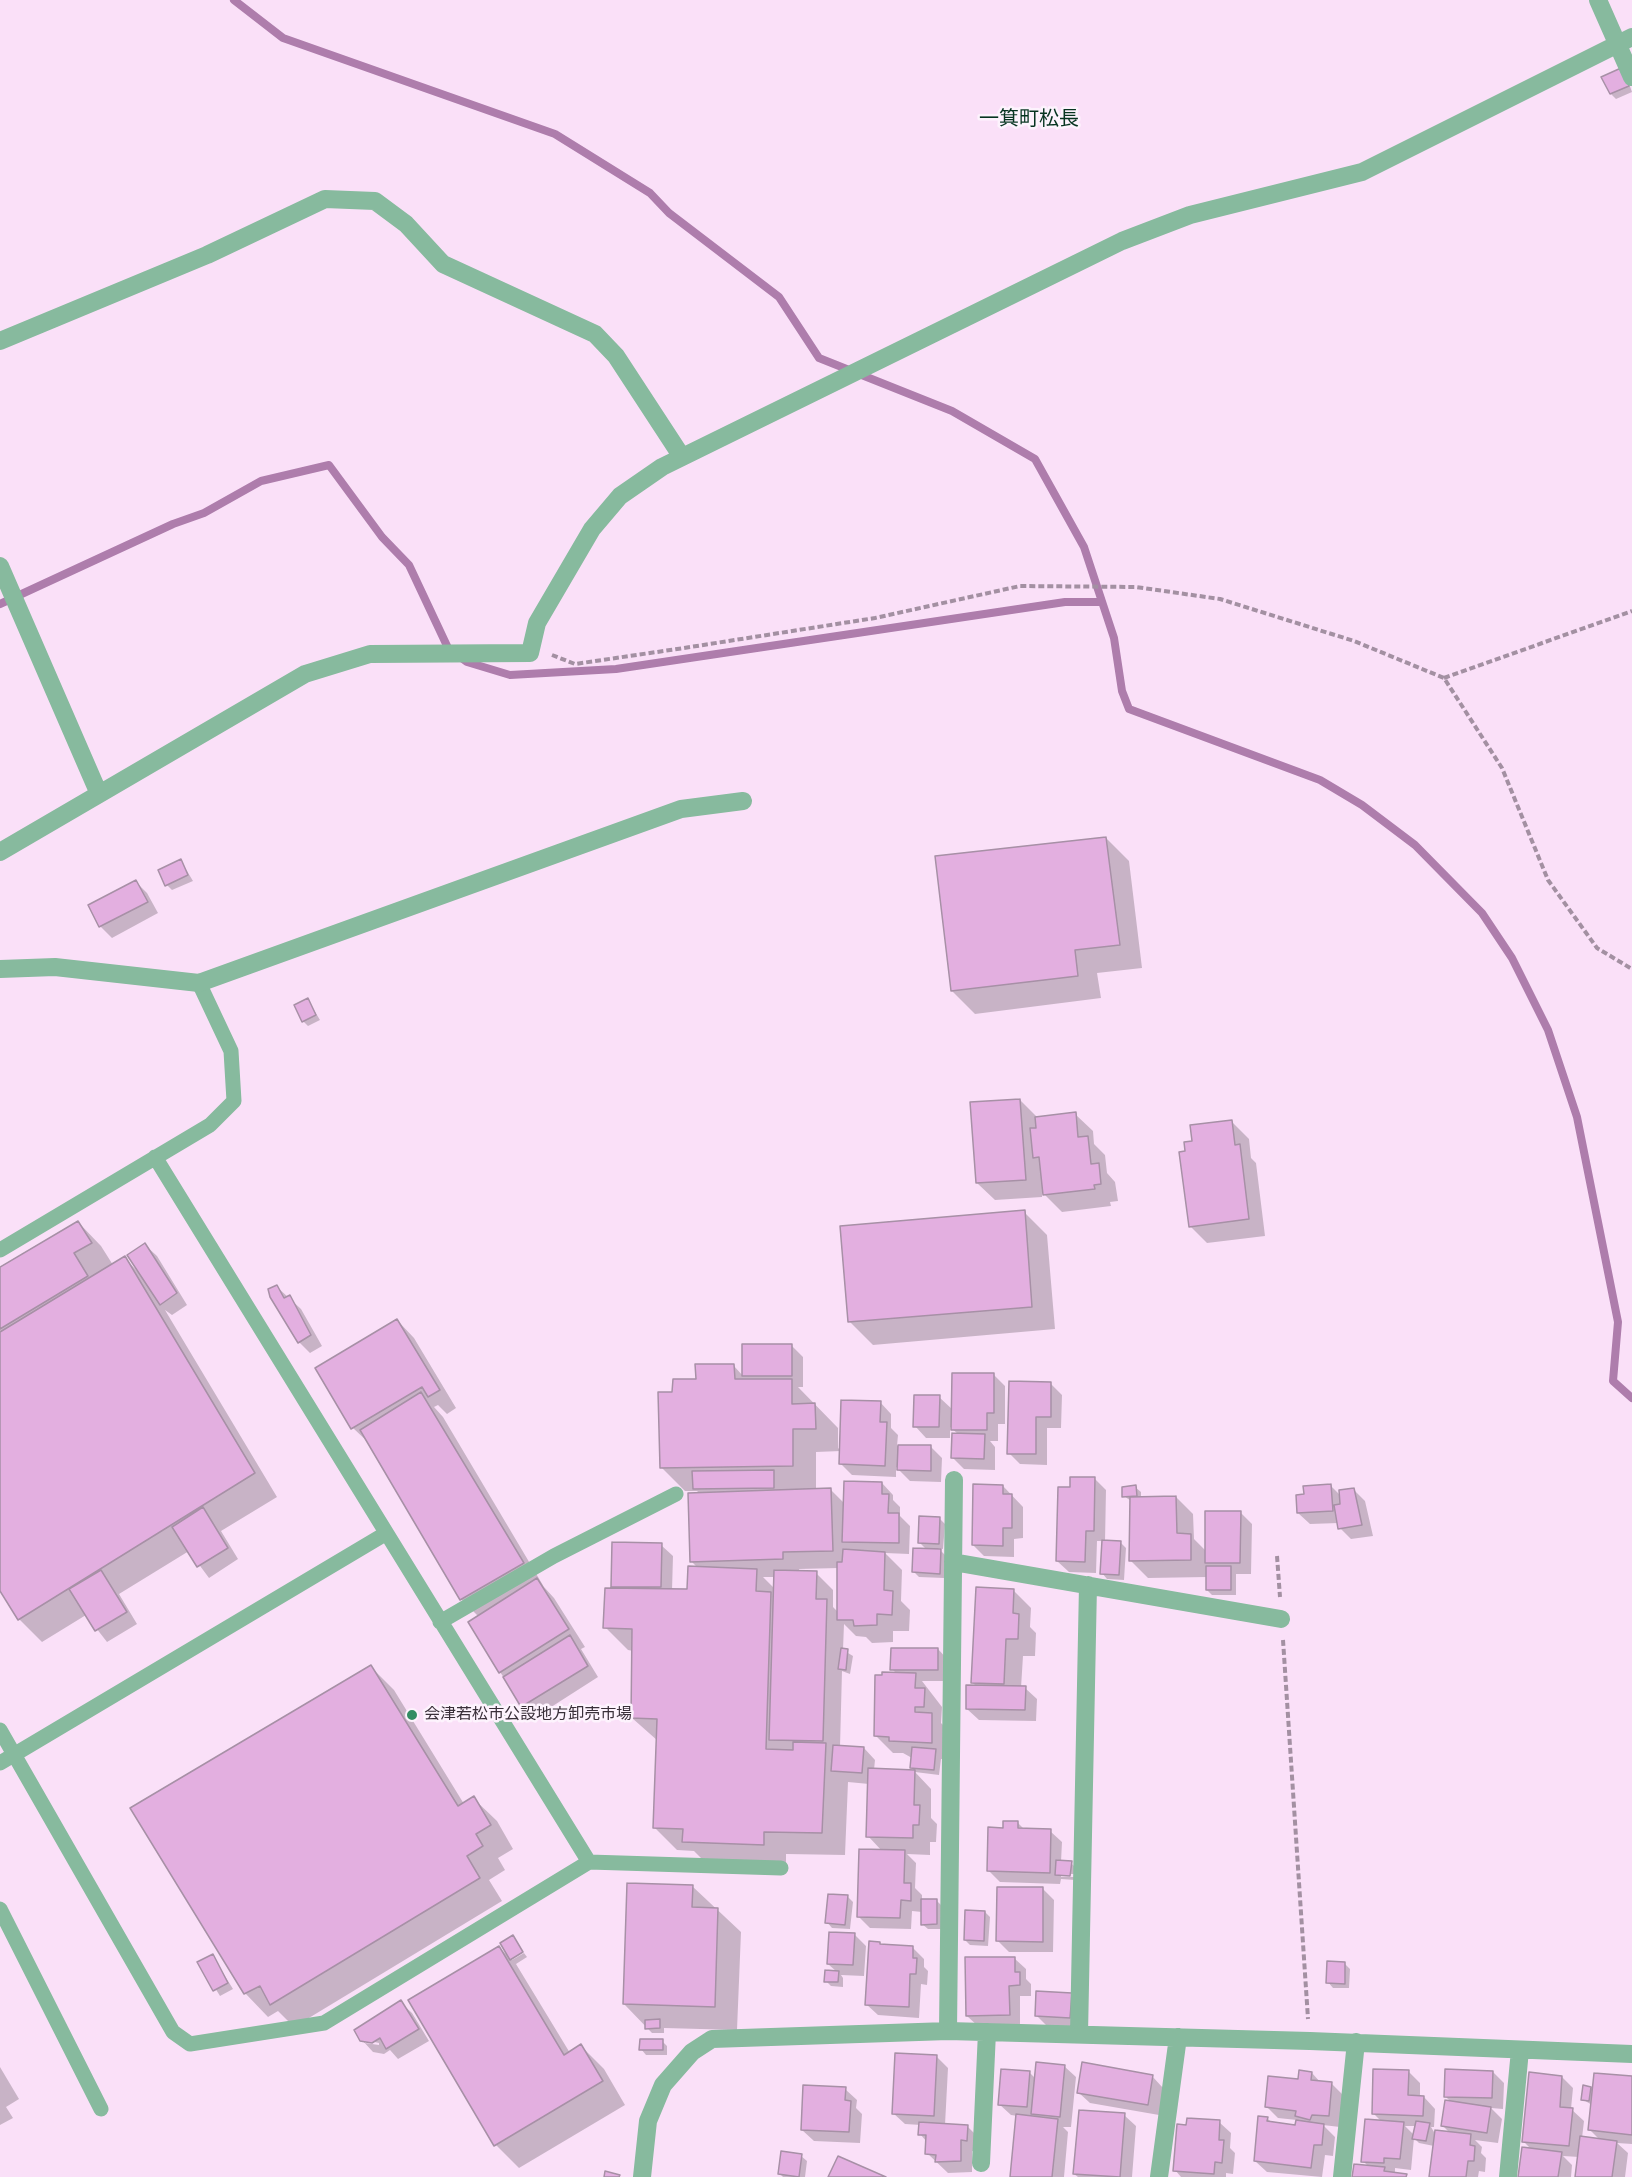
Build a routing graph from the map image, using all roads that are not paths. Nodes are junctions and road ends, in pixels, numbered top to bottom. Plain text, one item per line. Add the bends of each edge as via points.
1 (1598, 0) edge
2 (1626, 41) edge
3 (1632, 77) edge
4 (0, 341) edge
5 (682, 457) junction
6 (0, 566) edge
7 (99, 794) junction
8 (743, 801) dead end
9 (0, 852) edge
10 (0, 969) edge
11 (199, 983) junction
12 (155, 1157) junction
13 (0, 1250) edge
14 (954, 1480) dead end
15 (676, 1494) dead end
16 (385, 1534) junction
17 (953, 1562) junction
18 (1088, 1585) junction
19 (1281, 1619) road end
20 (440, 1622) junction
21 (0, 1730) edge
22 (15, 1754) junction
23 (0, 1763) edge
24 (589, 1862) junction
25 (781, 1868) dead end
26 (0, 1909) edge
27 (948, 2031) junction
28 (987, 2032) junction
29 (1079, 2034) junction
30 (1178, 2037) junction
31 (1356, 2042) junction
32 (1520, 2050) junction
33 (1632, 2054) edge
34 (101, 2109) dead end
35 (981, 2163) dead end
36 (642, 2177) edge
37 (1160, 2177) edge
38 (1342, 2177) edge
39 (1508, 2177) edge

1 - 2 street
2 - 3 street
2 - 5 street via 1362,172 1190,215 1122,241
4 - 5 street via 207,255 325,199 375,201 406,224 443,264 595,334 616,356
5 - 7 street via 620,496 592,529 537,623 530,653 370,654 305,674
6 - 7 street
7 - 9 street
8 - 11 street via 681,809
10 - 11 street via 55,967
11 - 12 lane via 231,1051 234,1101 210,1125
12 - 13 lane
12 - 16 lane
14 - 17 street
15 - 20 lane via 554,1556
16 - 20 lane
16 - 22 lane
17 - 18 street
17 - 27 street
18 - 19 street
18 - 29 street
20 - 24 lane
21 - 22 lane
22 - 23 lane
22 - 24 lane via 172,2031 190,2044 324,2023
24 - 25 lane
26 - 34 lane
27 - 28 street
27 - 36 street via 712,2039 692,2052 663,2085 648,2121
28 - 29 street
28 - 35 street
29 - 30 street
30 - 31 street
30 - 37 street
31 - 32 street
31 - 38 street
32 - 33 street
32 - 39 street

